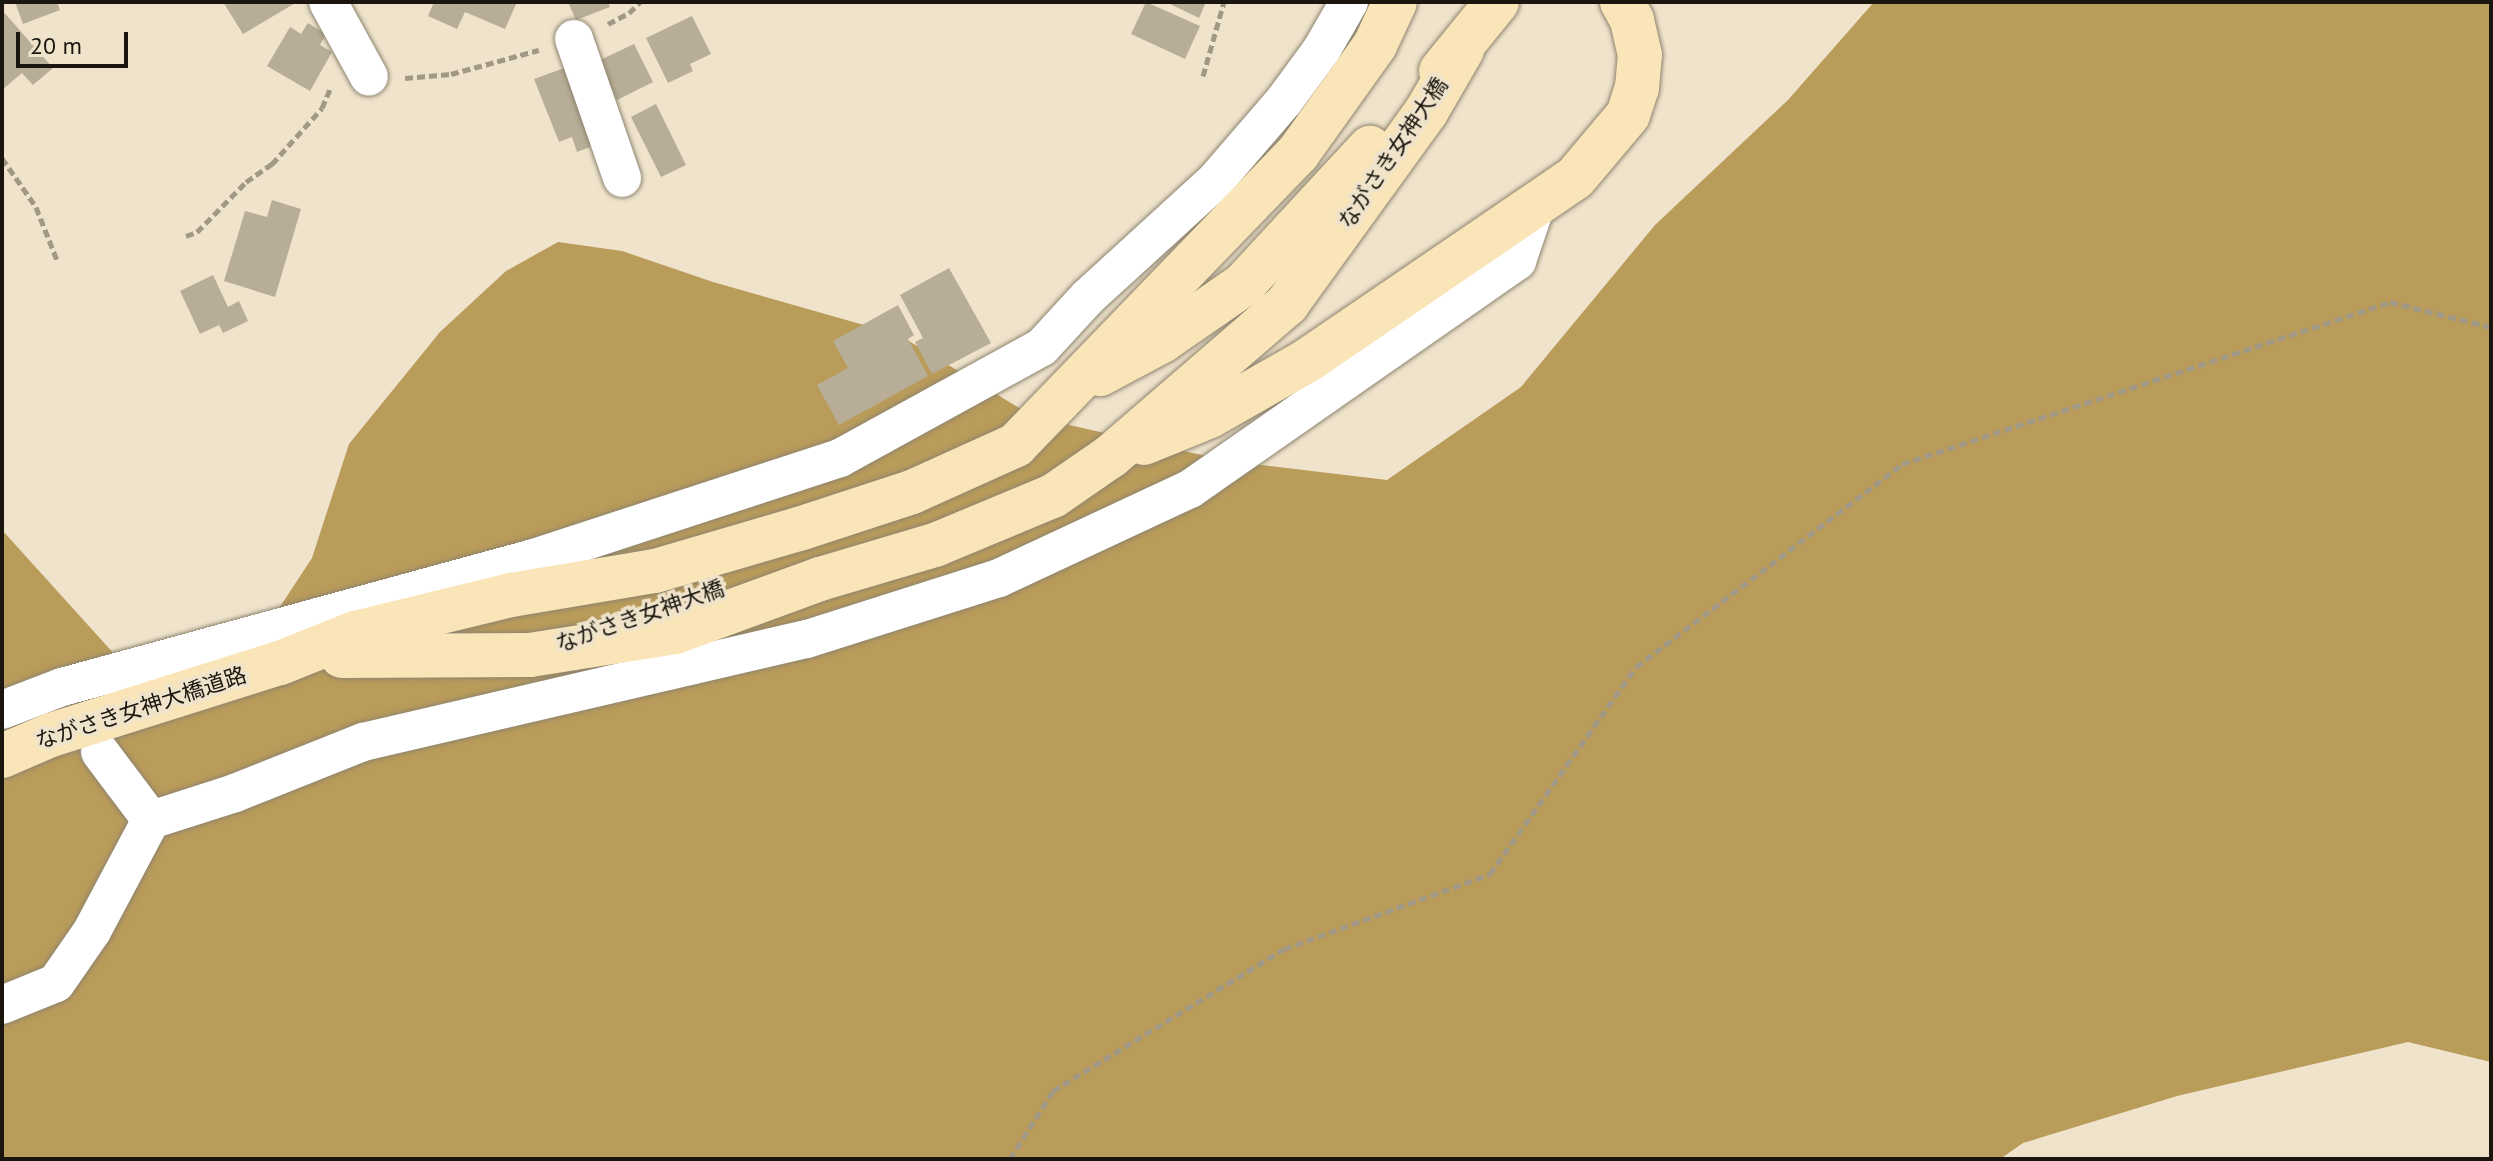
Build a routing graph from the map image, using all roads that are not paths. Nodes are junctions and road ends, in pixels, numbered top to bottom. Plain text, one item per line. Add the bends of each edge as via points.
1 (328, 2) edge
2 (1349, 2) edge
3 (1395, 2) edge
4 (1497, 2) edge
5 (1622, 2) edge
6 (574, 39) dead end
7 (1462, 50) junction
8 (369, 77) dead end
9 (622, 178) dead end
10 (1535, 208) junction
11 (1061, 394) junction
12 (1111, 456) junction
13 (511, 595) joint
14 (530, 655) joint
15 (280, 663) junction
16 (2, 710) edge
17 (100, 752) dead end
18 (2, 756) edge
19 (151, 820) junction
20 (2, 1005) edge

1 - 8 street
2 - 16 street via 1284,101 1216,180 1088,297 1042,347 840,458 531,559 62,687
3 - 11 main road via 1375,45 1298,153
4 - 7 main road
5 - 10 main road via 1640,55 1628,115 1575,178
6 - 9 street
7 - 11 main road, ながさき女神大橋 via 1243,285 1162,341
7 - 12 main road, ながさき女神大橋 via 1426,112 1287,304
10 - 12 main road via 1308,360 1210,416
10 - 19 street via 1517,261 1190,489 999,578 807,639 363,742
11 - 13 main road, ながさき女神大橋 via 1013,424 919,460
12 - 14 main road, ながさき女神大橋 via 1053,496 935,545 820,579 675,632
13 - 15 main road, ながさき女神大橋道路 via 355,633
14 - 15 main road, ながさき女神大橋道路 via 353,654
15 - 18 main road, ながさき女神大橋道路 via 80,725
17 - 19 street
19 - 20 street via 92,931 56,983

